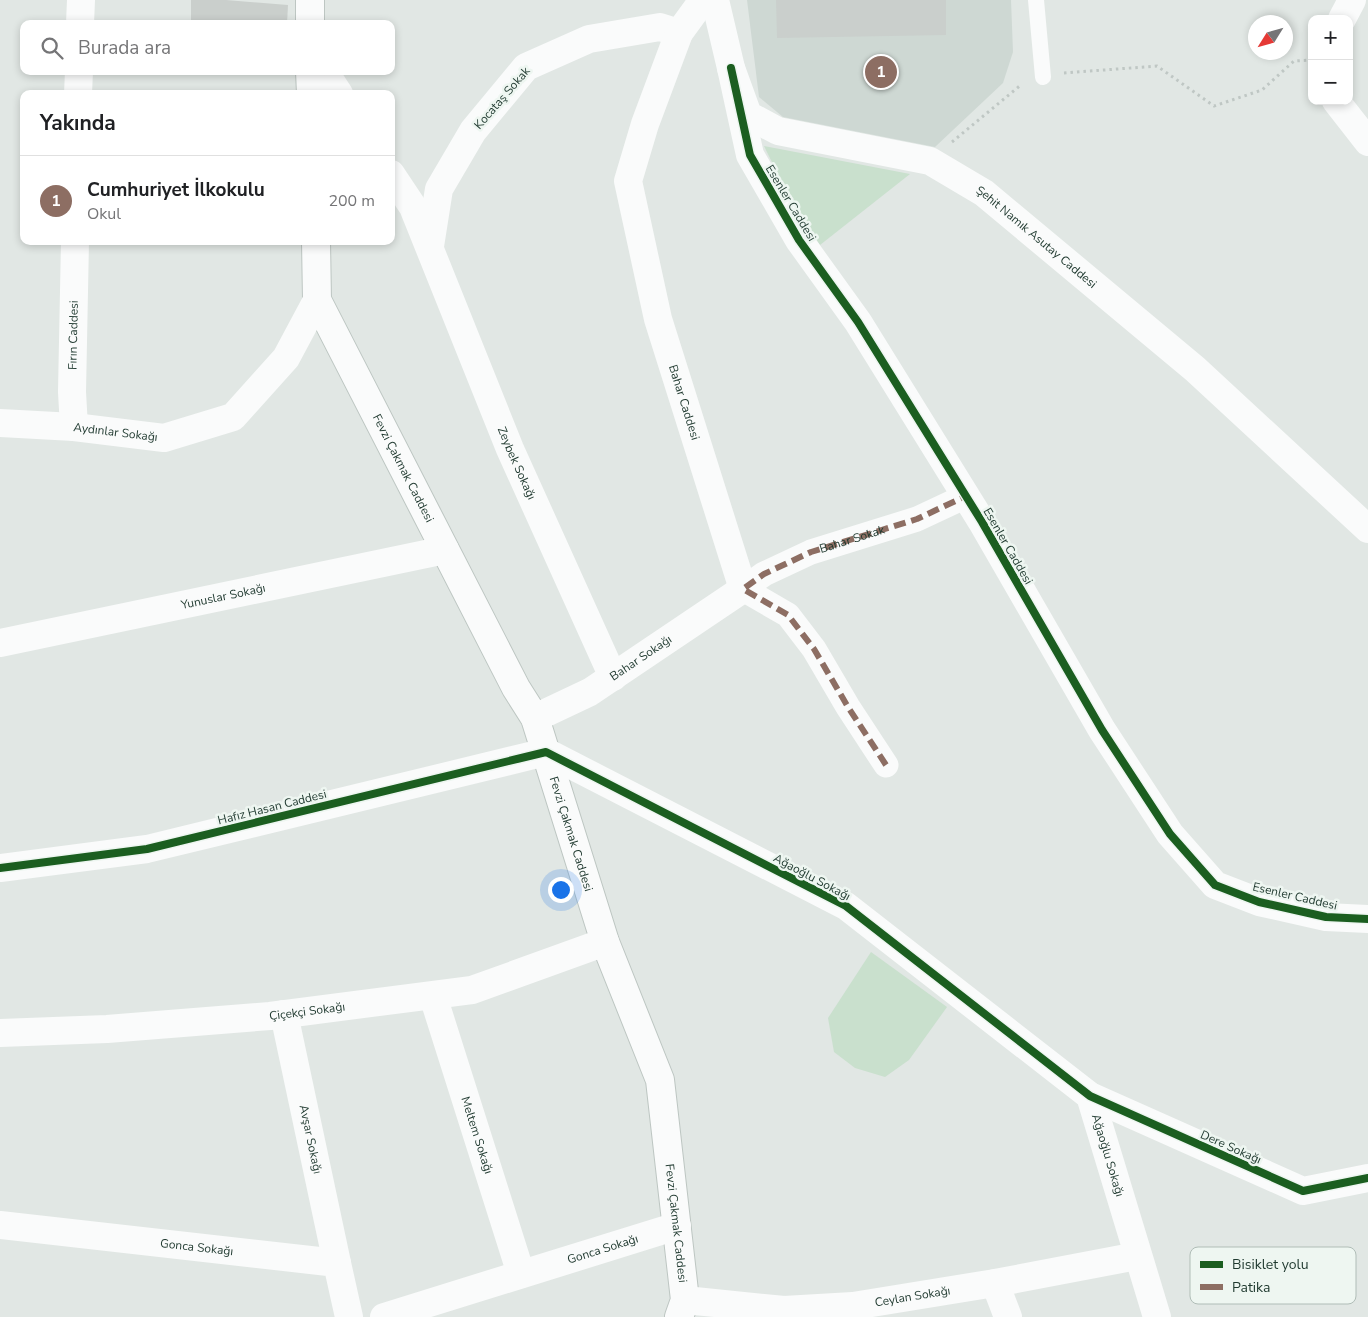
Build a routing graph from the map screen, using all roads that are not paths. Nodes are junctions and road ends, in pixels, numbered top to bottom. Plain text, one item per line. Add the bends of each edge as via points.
1 (80, 0) edge
2 (310, 0) edge
3 (703, 0) edge
4 (715, 0) edge
5 (1036, 0) edge
6 (1352, 0) edge
7 (1344, 15) edge
8 (80, 20) edge
9 (310, 20) edge
10 (678, 33) junction
11 (731, 68) junction
12 (79, 75) edge
13 (310, 75) edge
14 (327, 75) edge
15 (1043, 76) road end
16 (78, 90) edge
17 (311, 90) edge
18 (336, 90) edge
19 (1339, 105) edge
20 (1368, 142) edge
21 (395, 180) edge
22 (75, 245) edge
23 (316, 245) edge
24 (430, 246) junction
25 (318, 300) junction
26 (0, 423) edge
27 (74, 427) junction
28 (966, 496) junction
29 (1368, 529) edge
30 (445, 550) junction
31 (743, 589) junction
32 (0, 643) edge
33 (613, 676) junction
34 (535, 718) junction
35 (546, 752) junction
36 (886, 765) dead end
37 (0, 868) edge
38 (1368, 919) edge
39 (605, 942) junction
40 (433, 996) junction
41 (284, 1014) junction
42 (0, 1033) edge
43 (1090, 1096) junction
44 (1368, 1178) edge
45 (0, 1225) edge
46 (677, 1226) junction
47 (1137, 1256) junction
48 (337, 1263) junction
49 (521, 1274) junction
50 (995, 1283) junction
51 (682, 1309) edge
52 (855, 1312) edge
53 (349, 1317) edge
54 (384, 1317) edge
55 (1008, 1317) edge
56 (1157, 1317) edge

1 - 8 street
2 - 9 street
3 - 10 street, Bahar Caddesi
4 - 11 street, Şehit Namık Asutay Caddesi
5 - 15 lane
6 - 7 street
10 - 24 street, Kocataş Sokak via 660,27 589,39 526,66 473,131 439,189
10 - 31 street, Bahar Caddesi via 628,181 658,319
11 - 28 street, Esenler Caddesi via 750,155 799,240 858,322
11 - 29 street, Şehit Namık Asutay Caddesi via 748,115 778,131 930,160 984,193 1188,363
12 - 16 street
13 - 17 street
14 - 18 street
19 - 20 street
21 - 24 street, Zeybek Sokağı via 413,206
22 - 27 street, Fırın Caddesi
23 - 25 street, Fevzi Çakmak Caddesi
24 - 33 street, Zeybek Sokağı via 510,449
25 - 27 street, Aydınlar Sokağı via 286,358 233,417 164,438
25 - 30 street, Fevzi Çakmak Caddesi
26 - 27 street, Aydınlar Sokağı
28 - 31 street, Bahar Sokak via 917,519 811,552 764,574
28 - 38 street, Esenler Caddesi via 1102,730 1170,834 1215,885 1259,902 1317,915
30 - 32 street, Yunuslar Sokağı
30 - 34 street, Fevzi Çakmak Caddesi via 516,688
31 - 33 street, Bahar Sokağı
31 - 36 street via 788,615 814,649
33 - 34 street, Bahar Sokağı via 590,692
34 - 35 street, Fevzi Çakmak Caddesi
35 - 37 street, Hafız Hasan Caddesi via 147,849
35 - 39 street, Fevzi Çakmak Caddesi
35 - 43 street, Ağaoğlu Sokağı via 846,906
39 - 40 street, Çiçekçi Sokağı via 472,990
39 - 46 street, Fevzi Çakmak Caddesi via 660,1080
40 - 41 street, Çiçekçi Sokağı
40 - 49 street, Meltem Sokağı
41 - 42 street, Çiçekçi Sokağı via 106,1029
41 - 48 street, Avşar Sokağı
43 - 44 street, Dere Sokağı via 1303,1191
43 - 47 street, Ağaoğlu Sokağı
45 - 48 street, Gonca Sokağı
46 - 49 street, Gonca Sokağı
46 - 51 street, Fevzi Çakmak Caddesi
47 - 50 street, Ceylan Sokağı
47 - 56 street, Ağaoğlu Sokağı
48 - 53 street
49 - 54 street, Gonca Sokağı
50 - 52 street, Ceylan Sokağı
50 - 55 street
51 - 52 street, Ceylan Sokağı

